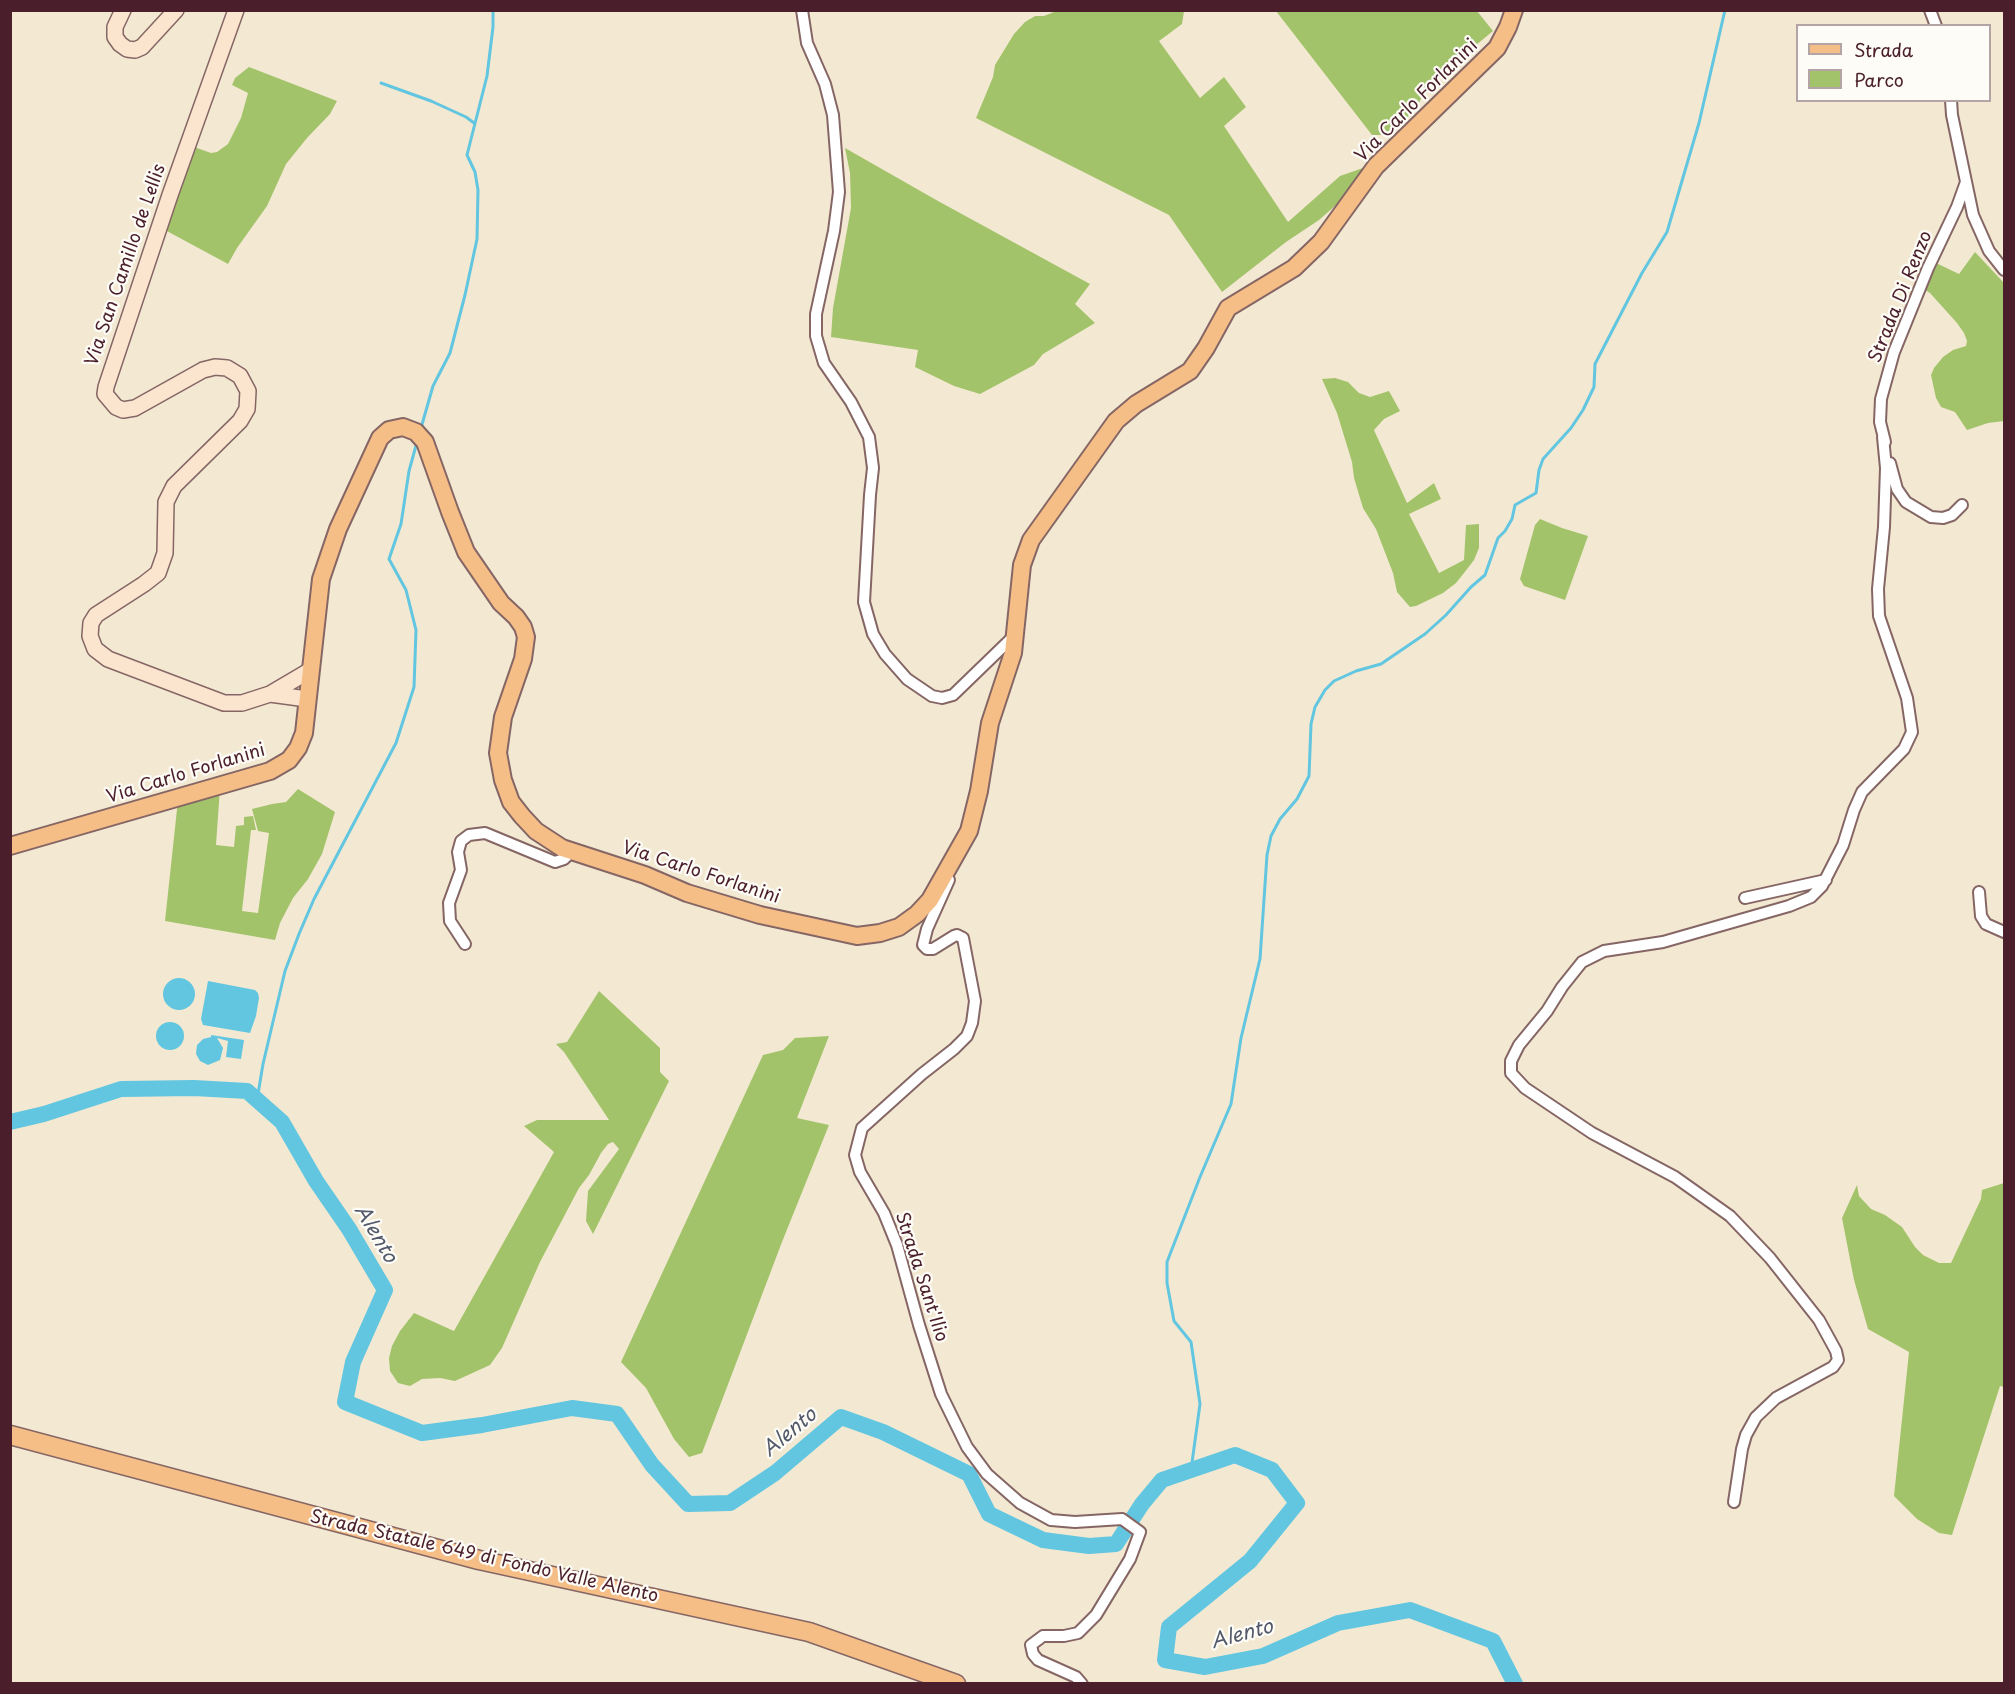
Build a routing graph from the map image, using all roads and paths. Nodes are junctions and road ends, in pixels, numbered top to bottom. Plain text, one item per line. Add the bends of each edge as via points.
1 (123, 10) edge
2 (176, 10) edge
3 (236, 10) edge
4 (802, 10) edge
5 (1514, 10) edge
6 (1951, 102) edge
7 (1966, 182) junction
8 (2004, 270) edge
9 (1883, 437) junction
10 (1962, 505) dead end
11 (1014, 635) junction
12 (309, 671) junction
13 (270, 694) junction
14 (307, 699) junction
15 (10, 846) edge
16 (572, 851) junction
17 (952, 863) junction
18 (1826, 880) junction
19 (1979, 892) dead end
20 (1745, 898) dead end
21 (2004, 932) edge
22 (465, 944) dead end
23 (10, 1435) edge
24 (1734, 1502) dead end
25 (956, 1683) edge
26 (1082, 1683) edge

1 - 2 main road via 115,37 127,49 135,50
3 - 13 main road, Via San Camillo de Lellis via 105,394 123,410 135,408 203,370 227,368 240,376 248,391 247,409 240,421 174,486 166,502 165,553 158,573 96,615 90,636 95,649 108,659 224,703 242,703
4 - 11 street via 807,43 825,84 833,115 839,192 816,314 816,336 825,363 869,437 873,468 864,602 873,634 908,679 932,696 942,698 953,695
5 - 11 main road, Via Carlo Forlanini via 1497,48 1376,166 1321,242 1294,268 1228,308 1190,371 1116,421 1031,540 1023,565
6 - 7 street
7 - 8 street via 1972,215 1989,252
7 - 9 street, Strada Di Renzo via 1894,352 1881,399
9 - 10 street, Strada Di Renzo via 1897,489 1906,502 1931,517 1943,518
9 - 18 street via 1886,468 1879,616 1907,698 1912,732 1904,749 1862,792
11 - 17 main road, Via Carlo Forlanini via 990,723 969,831
12 - 13 main road, Via San Camillo de Lellis
12 - 14 main road, Via Carlo Forlanini
12 - 16 main road, Via Carlo Forlanini via 321,579 338,529 380,438 389,430 410,429 425,442 466,552 501,603 516,617 526,637 523,659 502,717 498,753 503,780 512,802 536,831
13 - 14 main road, Via San Camillo de Lellis
14 - 15 main road, Via Carlo Forlanini via 304,733 298,748 289,760 270,771
16 - 17 main road, Via Carlo Forlanini via 760,915 857,936 890,930 912,918 930,900
16 - 22 street via 555,862 485,833 470,835 461,842 461,870 449,903 450,921
17 - 26 street, Strada Sant'Ilio via 953,873 923,945 933,949 957,935 963,938 975,1001 972,1023 967,1036 954,1049 862,1128 855,1155 897,1245 940,1394 967,1448 987,1474 1020,1503 1051,1520 1122,1519 1140,1532 1130,1559 1096,1615 1078,1633 1043,1636 1032,1645 1038,1660
18 - 20 street
18 - 24 street via 1811,897 1789,906 1663,942 1604,951 1582,962 1511,1061 1511,1072 1525,1088 1592,1133 1675,1177 1730,1216 1812,1311 1836,1351 1838,1360 1833,1367 1776,1398 1756,1417 1742,1449
19 - 21 street via 1981,916 1986,924
23 - 25 highway, Strada Statale 649 di Fondo Valle Alento via 479,1560 809,1632

